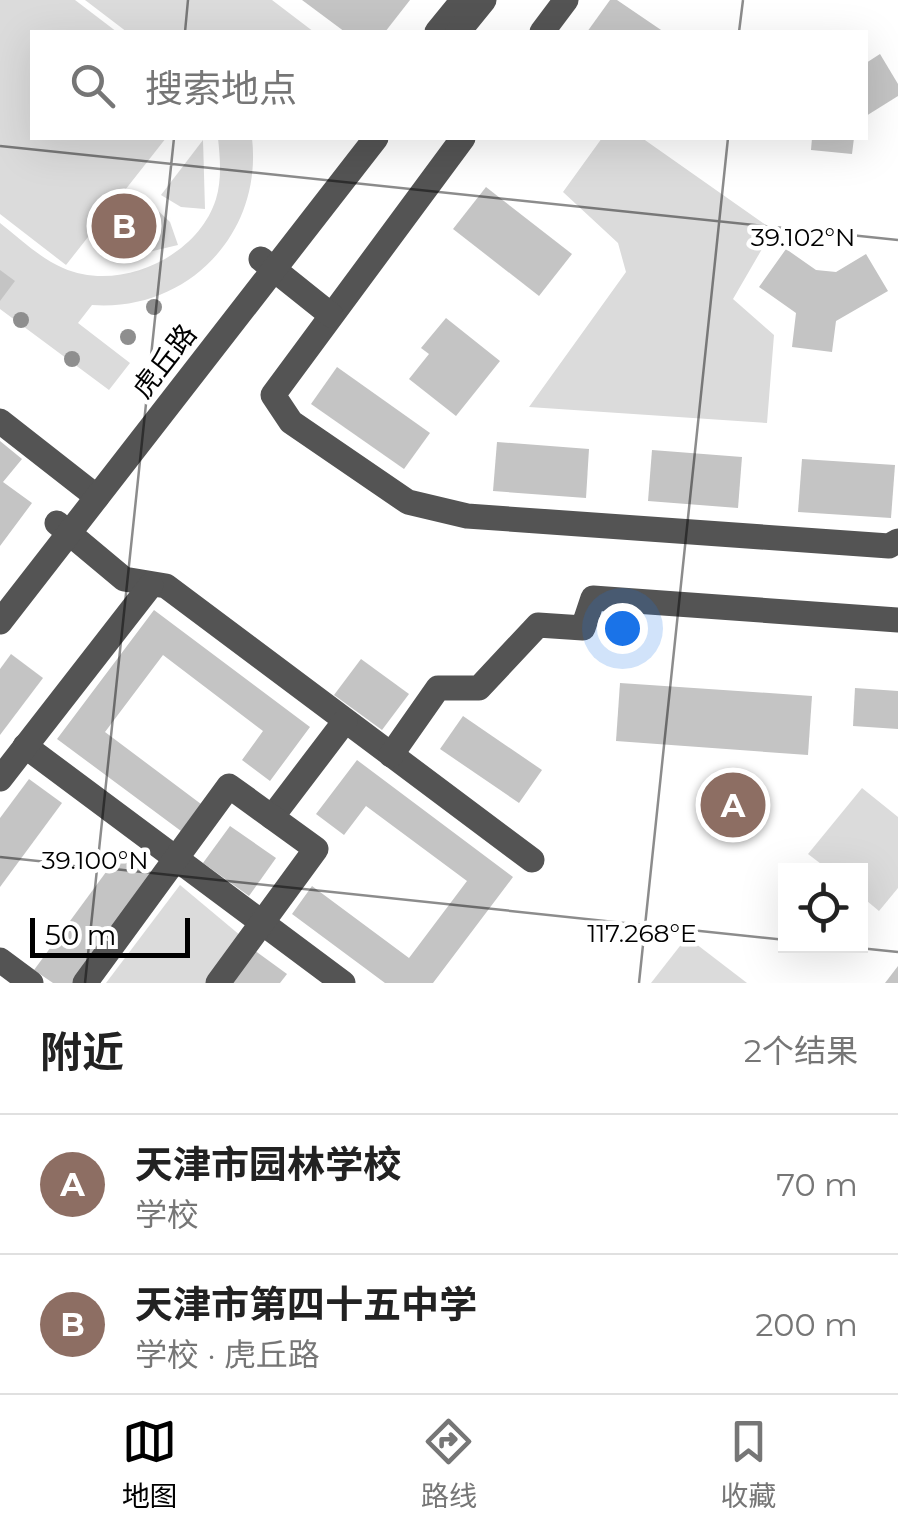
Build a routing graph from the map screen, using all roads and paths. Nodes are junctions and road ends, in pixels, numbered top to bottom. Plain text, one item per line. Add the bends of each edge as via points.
1 (463, 0) edge
2 (484, 0) edge
3 (566, 0) edge
4 (440, 30) edge
5 (460, 30) edge
6 (544, 30) edge
7 (355, 140) edge
8 (374, 140) edge
9 (462, 140) edge
10 (268, 264) junction
11 (331, 314) junction
12 (0, 421) edge
13 (91, 492) junction
14 (63, 528) junction
15 (898, 541) edge
16 (151, 585) junction
17 (0, 596) edge
18 (898, 620) edge
19 (0, 622) edge
20 (346, 720) junction
21 (25, 746) junction
22 (392, 755) junction
23 (0, 778) edge
24 (272, 818) junction
25 (176, 859) junction
26 (532, 860) dead end
27 (262, 922) junction
28 (0, 960) edge
29 (31, 983) edge
30 (85, 983) edge
31 (218, 983) edge
32 (344, 983) edge

1 - 4 street
2 - 5 street
3 - 6 street
7 - 10 street, 虎丘路
8 - 10 street, 虎丘路
9 - 11 street
10 - 11 street
10 - 13 street, 虎丘路
11 - 15 street via 273,394 291,422 408,502 467,516 889,546
12 - 13 street
13 - 14 street, 虎丘路
14 - 16 street via 124,579
14 - 17 street, 虎丘路
14 - 19 street, 虎丘路
16 - 20 street via 166,586
16 - 21 street
18 - 22 street via 593,598 583,628 538,624 480,688 438,688
20 - 22 street
20 - 24 street
21 - 23 street
21 - 25 street
22 - 26 street
24 - 25 street via 229,786
24 - 27 street via 316,850
25 - 27 street
25 - 30 street
27 - 31 street
27 - 32 street
28 - 29 street

